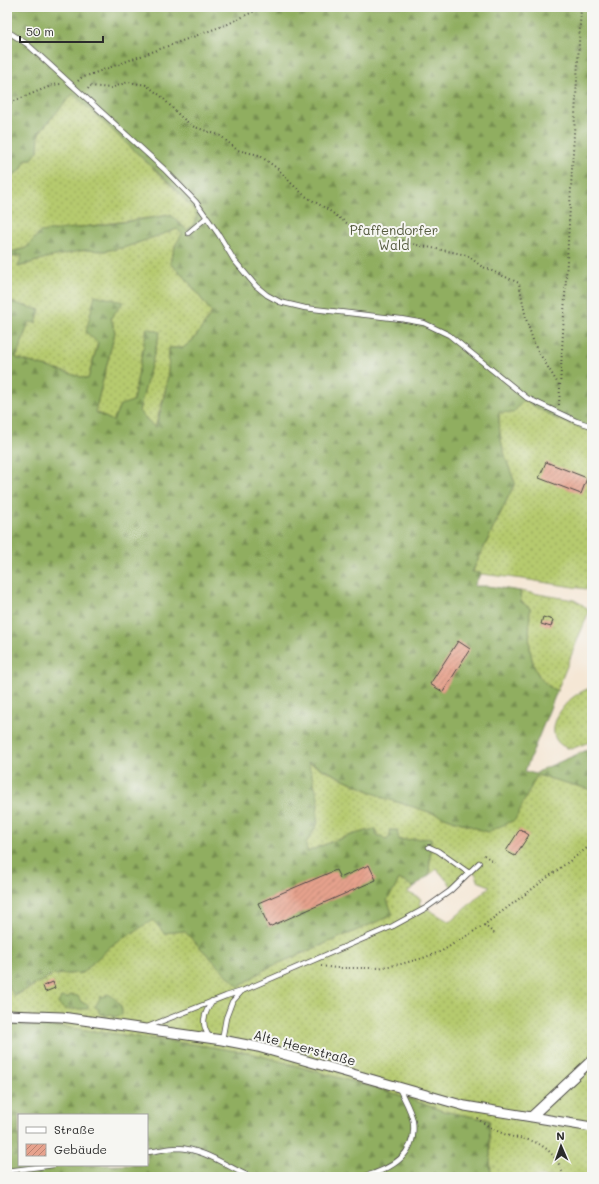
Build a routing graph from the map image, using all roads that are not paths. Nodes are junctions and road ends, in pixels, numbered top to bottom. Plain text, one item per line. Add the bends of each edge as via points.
1 (7, 31) edge
2 (207, 217) junction
3 (188, 233) dead end
4 (592, 426) edge
5 (429, 848) dead end
6 (479, 862) dead end
7 (469, 873) junction
8 (242, 991) junction
9 (212, 1001) junction
10 (7, 1015) edge
11 (144, 1028) junction
12 (210, 1038) junction
13 (222, 1040) junction
14 (592, 1060) edge
15 (398, 1088) junction
16 (531, 1117) junction
17 (592, 1127) edge
18 (148, 1152) edge
19 (47, 1166) edge
20 (7, 1172) edge
21 (251, 1177) edge
22 (362, 1177) edge

1 - 2 lane via 27,44 164,169
2 - 3 lane
2 - 4 lane via 234,260 256,286 274,300 305,308 424,323 449,335 526,398
5 - 7 lane via 438,851
6 - 7 lane
7 - 8 lane via 426,908 393,926
8 - 9 lane
8 - 13 lane via 232,1002
9 - 11 lane
9 - 12 lane via 204,1021 205,1031
10 - 11 street, Alte Heerstraße via 62,1017
11 - 12 street, Alte Heerstraße
12 - 13 street, Alte Heerstraße
13 - 15 street, Alte Heerstraße via 258,1047
14 - 16 street
15 - 16 street, Alte Heerstraße via 465,1106
15 - 22 lane via 413,1121 409,1149 403,1157 385,1170
16 - 17 street, Alte Heerstraße
18 - 21 lane via 178,1148 193,1150 209,1155
19 - 20 lane

